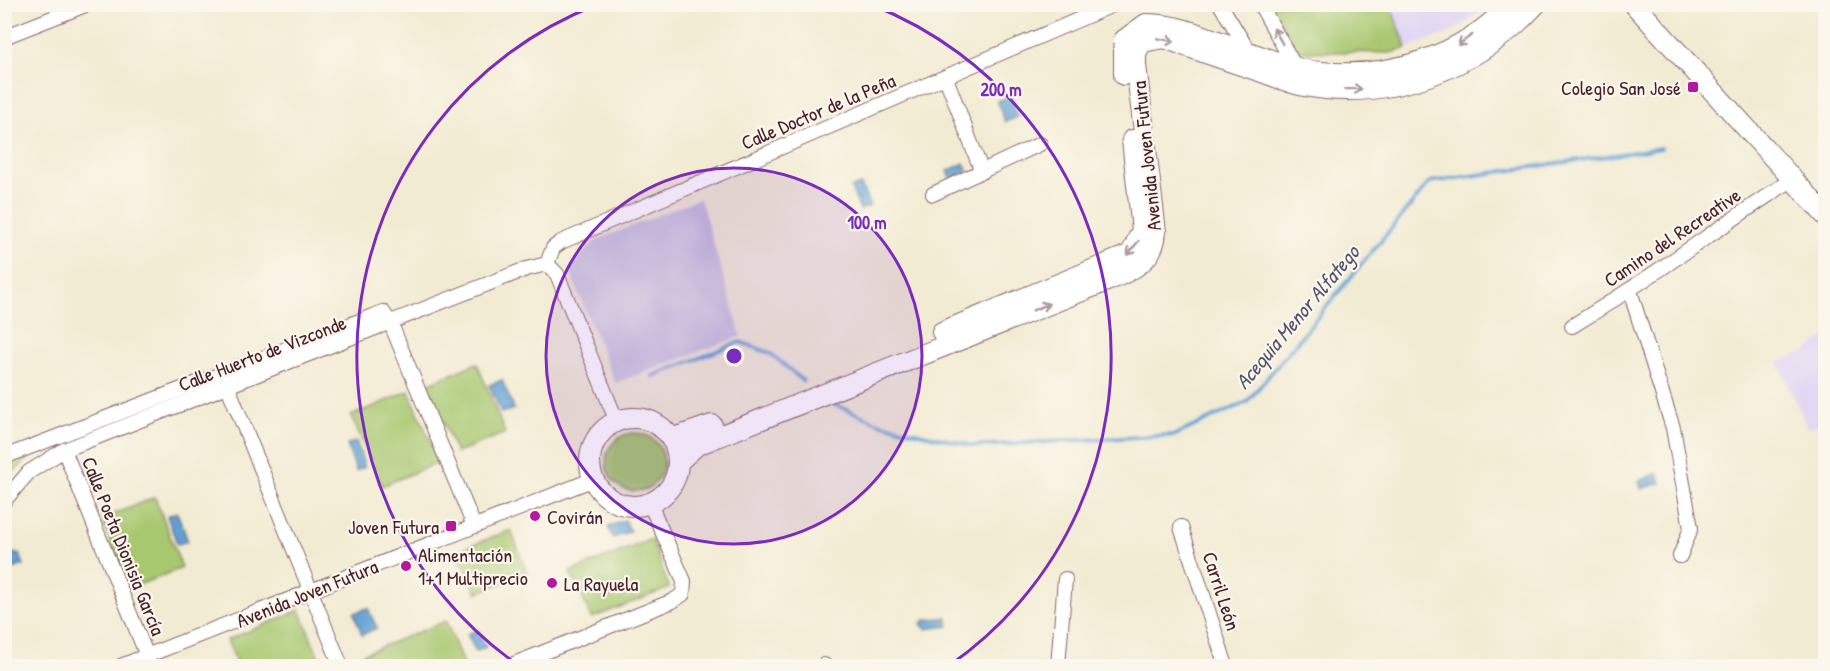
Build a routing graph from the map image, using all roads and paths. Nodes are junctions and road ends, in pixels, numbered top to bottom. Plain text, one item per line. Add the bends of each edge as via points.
1 (87, 4) edge
2 (1115, 4) edge
3 (1220, 4) edge
4 (1260, 4) edge
5 (1511, 4) edge
6 (1536, 4) edge
7 (1634, 4) edge
8 (65, 9) edge
9 (4, 37) edge
10 (1249, 52) junction
11 (1295, 68) junction
12 (946, 78) junction
13 (1040, 144) dead end
14 (982, 172) junction
15 (1793, 179) junction
16 (933, 194) dead end
17 (1826, 216) edge
18 (547, 264) junction
19 (1630, 291) junction
20 (391, 324) junction
21 (1572, 326) dead end
22 (228, 387) junction
23 (617, 422) junction
24 (671, 439) junction
25 (64, 450) junction
26 (4, 457) edge
27 (679, 461) junction
28 (594, 479) junction
29 (4, 501) edge
30 (650, 504) junction
31 (474, 526) junction
32 (1181, 527) dead end
33 (1680, 556) dead end
34 (1065, 579) dead end
35 (312, 591) junction
36 (147, 656) junction
37 (526, 663) edge
38 (121, 666) edge
39 (341, 666) edge
40 (509, 666) edge
41 (1058, 666) edge
42 (1226, 666) edge

1 - 8 street
2 - 12 street, Calle Doctor de la Peña
3 - 10 street
11 -> 4 street
5 -> 11 street, Avenida Joven Futura via 1455,47 1403,68 1375,73
27 -> 6 street, Avenida Joven Futura via 697,445 1092,287 1144,261 1156,232 1136,65 1136,53 1142,42 1165,38 1302,86 1370,89 1409,82 1450,68 1483,51 1518,24
7 - 15 street
8 - 9 street
10 - 11 street, Avenida Joven Futura
10 -> 24 street, Avenida Joven Futura via 1165,24 1146,24 1124,40 1122,58 1141,225 1141,236 1131,254
12 - 14 street
12 - 18 street, Calle Doctor de la Peña via 561,242 553,248
13 - 14 street
14 - 16 street
15 - 17 street
15 - 19 street, Camino del Recreative via 1709,233
18 - 20 street, Calle Huerto de Vizconde
18 - 23 street via 560,281
19 - 21 street, Camino del Recreative
19 - 33 street via 1673,428 1690,528
20 - 22 street, Calle Huerto de Vizconde
20 - 26 street via 387,314 381,312
20 - 31 street
22 - 25 street, Calle Huerto de Vizconde
22 - 35 street
23 - 24 street via 651,422
23 - 28 street via 606,429 594,446
24 - 27 street
25 - 29 street, Calle Huerto de Vizconde via 29,472
25 - 36 street, Calle Poeta Dionisia García
27 - 30 street via 666,494
28 - 30 street via 603,493 617,503 633,507
28 - 31 street, Avenida Joven Futura
30 - 37 street via 684,581 682,594
31 - 35 street, Avenida Joven Futura
32 - 42 street, Carril León
34 - 41 street
35 - 36 street, Avenida Joven Futura
35 - 39 street
36 - 38 street, Avenida Joven Futura
37 - 40 street

